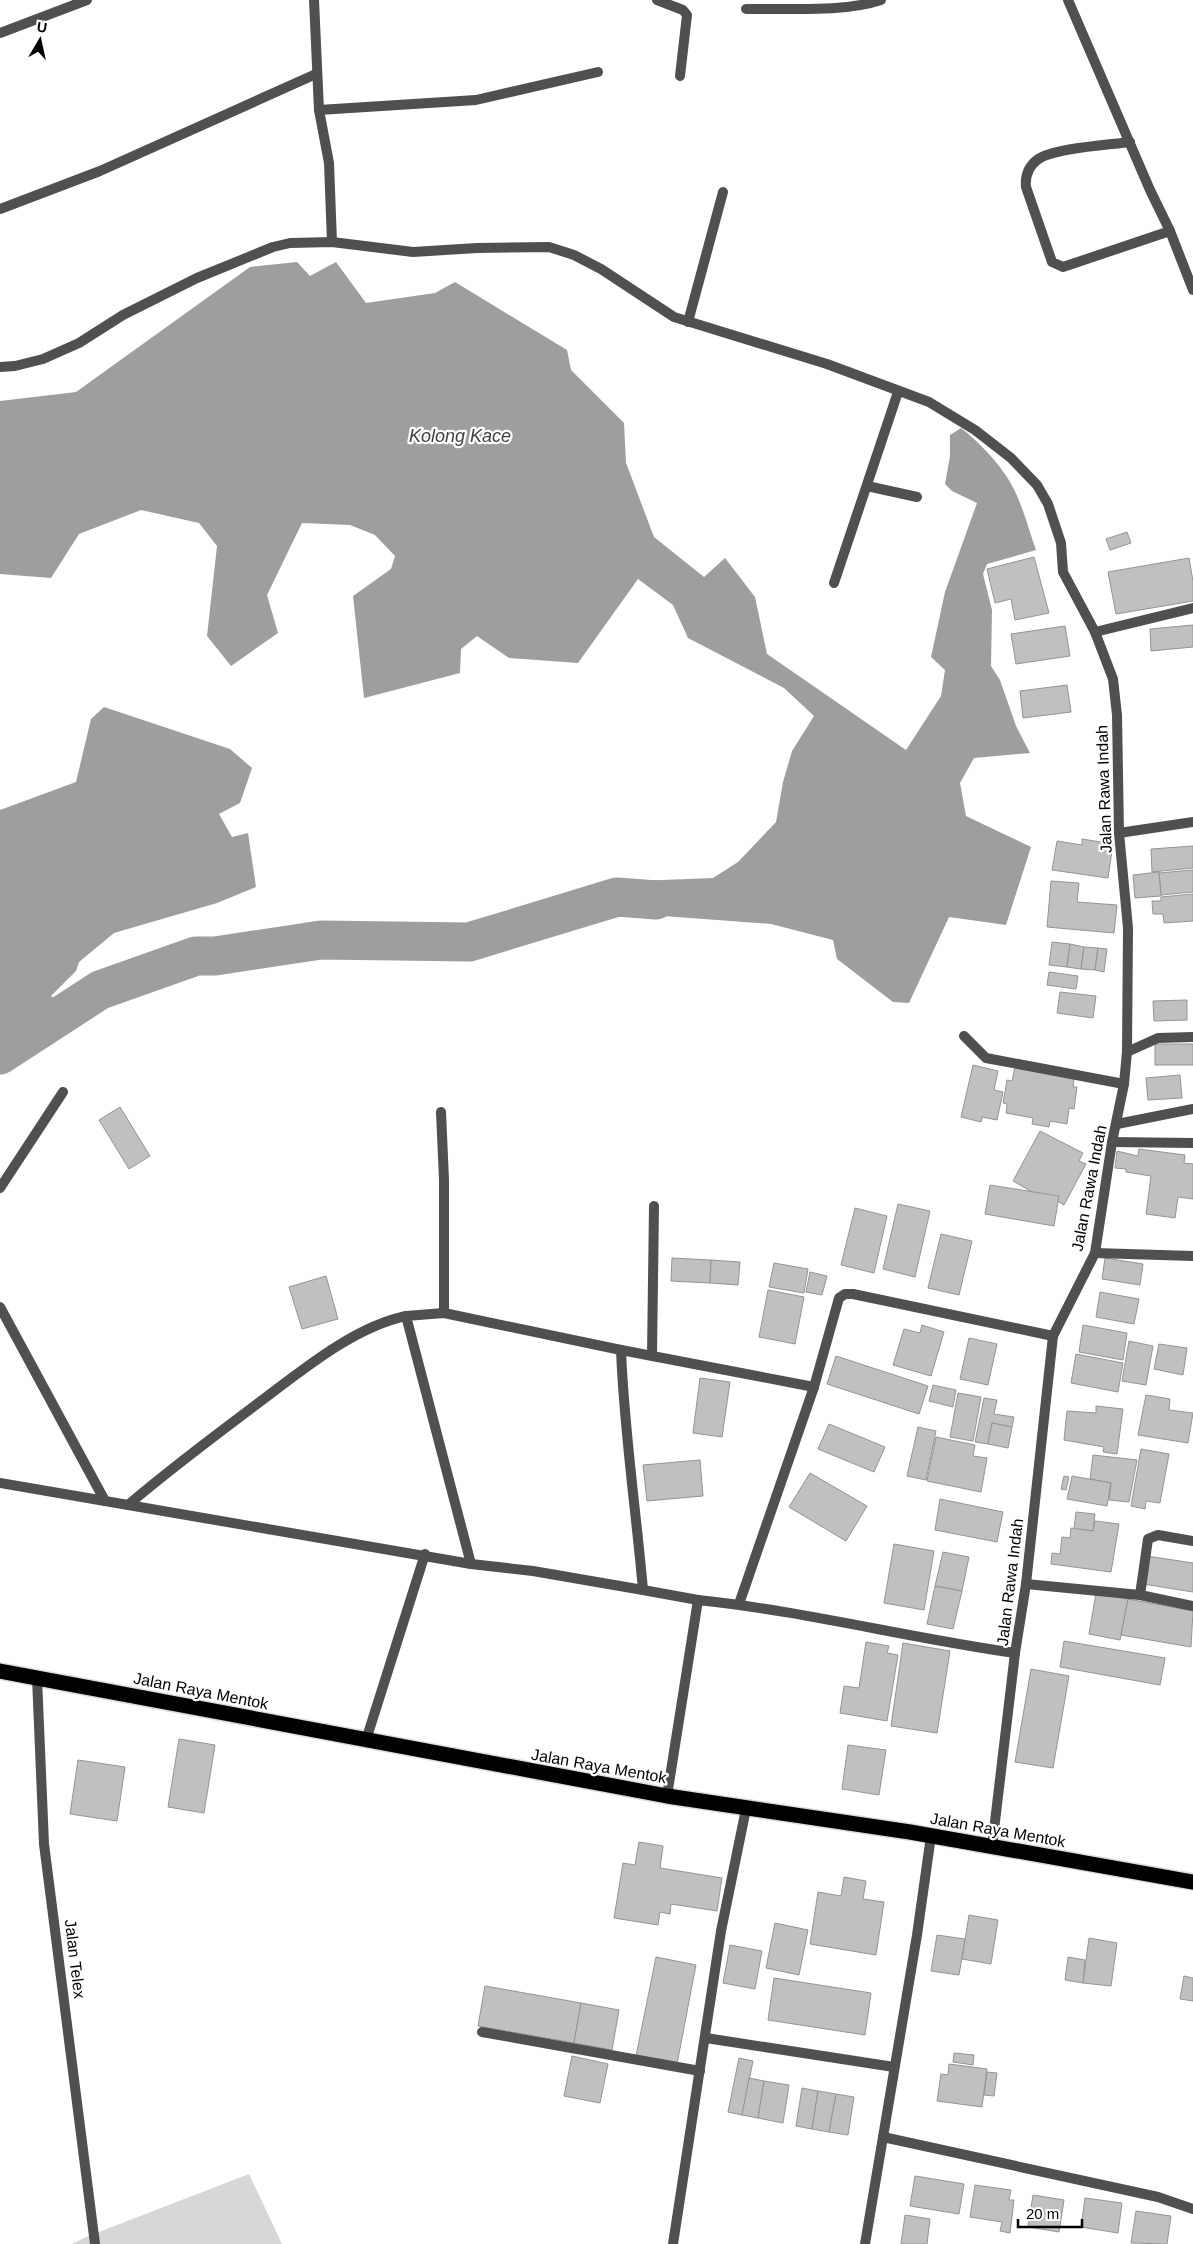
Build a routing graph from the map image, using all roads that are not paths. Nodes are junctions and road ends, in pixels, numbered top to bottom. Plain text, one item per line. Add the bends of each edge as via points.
1 (87, 0) edge
2 (314, 0) edge
3 (657, 0) edge
4 (881, 0) edge
5 (1068, 0) edge
6 (746, 9) dead end
7 (0, 33) edge
8 (598, 72) dead end
9 (316, 74) junction
10 (680, 76) dead end
11 (319, 110) junction
12 (1130, 142) junction
13 (723, 192) dead end
14 (0, 209) edge
15 (1170, 231) junction
16 (332, 242) junction
17 (1193, 290) edge
18 (688, 322) junction
19 (0, 367) edge
20 (898, 392) junction
21 (867, 486) junction
22 (917, 497) dead end
23 (834, 583) dead end
24 (1193, 608) edge
25 (1095, 632) junction
26 (1193, 822) edge
27 (1119, 833) junction
28 (964, 1036) dead end
29 (1193, 1036) edge
30 (1127, 1052) junction
31 (1124, 1084) junction
32 (63, 1092) dead end
33 (1193, 1109) edge
34 (441, 1112) dead end
35 (1117, 1124) junction
36 (1112, 1142) junction
37 (1193, 1143) edge
38 (0, 1188) edge
39 (654, 1206) dead end
40 (1095, 1252) junction
41 (1193, 1256) edge
42 (0, 1307) edge
43 (444, 1313) junction
44 (406, 1316) junction
45 (1053, 1336) junction
46 (621, 1350) junction
47 (652, 1356) junction
48 (814, 1387) junction
49 (0, 1483) edge
50 (105, 1501) junction
51 (128, 1505) junction
52 (1193, 1541) edge
53 (425, 1554) junction
54 (471, 1564) junction
55 (1026, 1584) junction
56 (643, 1590) junction
57 (1140, 1595) junction
58 (698, 1600) junction
59 (739, 1604) junction
60 (1193, 1606) edge
61 (1016, 1653) junction
62 (0, 1671) edge
63 (38, 1678) junction
64 (366, 1740) junction
65 (667, 1796) junction
66 (746, 1809) junction
67 (931, 1836) junction
68 (992, 1847) junction
69 (1193, 1882) edge
70 (482, 2032) dead end
71 (706, 2038) junction
72 (894, 2067) junction
73 (700, 2071) junction
74 (883, 2137) junction
75 (1193, 2209) edge
76 (95, 2244) edge
77 (673, 2244) edge
78 (865, 2244) edge

1 - 7 street
2 - 9 street
3 - 10 street via 688,15
4 - 6 street via 867,5
5 - 12 street
8 - 11 street via 476,100
9 - 11 street
9 - 14 street via 100,171
11 - 16 street via 329,163
12 - 15 street
12 - 15 street via 1052,153 1038,159 1030,168 1025,178 1026,187 1052,262 1063,267
13 - 18 street
15 - 17 street
16 - 18 street, Jalan Rawa Indah via 413,252 548,247 574,255 602,270 674,317
16 - 19 street, Jalan Rawa Indah via 290,243 273,247 197,278 123,315 80,343 43,359
18 - 20 street, Jalan Rawa Indah via 827,364
20 - 21 street
20 - 25 street, Jalan Rawa Indah via 929,402 950,414 1012,458 1030,476 1048,504 1061,543 1063,572
21 - 22 street
21 - 23 street
24 - 25 street
25 - 27 street, Jalan Rawa Indah via 1113,679 1117,715
26 - 27 street
27 - 30 street, Jalan Rawa Indah via 1128,928
28 - 31 street via 986,1058
29 - 30 street via 1158,1038
30 - 31 street, Jalan Rawa Indah
31 - 35 street, Jalan Rawa Indah
32 - 38 street
33 - 35 street
34 - 43 street
35 - 36 street, Jalan Rawa Indah
36 - 37 street
36 - 40 street, Jalan Rawa Indah
39 - 47 street
40 - 41 street
40 - 45 street, Jalan Rawa Indah
42 - 50 street
43 - 44 street
43 - 46 street
44 - 51 street via 370,1328 313,1362 165,1473
44 - 54 street
45 - 48 street via 845,1294 839,1298
45 - 55 street, Jalan Rawa Indah
46 - 47 street
46 - 56 street via 622,1391
47 - 48 street
48 - 59 street
49 - 50 street
50 - 51 street
51 - 53 street
52 - 57 street via 1158,1535 1148,1539
53 - 54 street
53 - 64 street
54 - 56 street
55 - 57 street
55 - 61 street, Jalan Rawa Indah
56 - 58 street
57 - 60 street
58 - 59 street
58 - 65 street
59 - 61 street
61 - 68 street, Jalan Rawa Indah
62 - 63 highway, Jalan Raya Mentok
63 - 64 highway, Jalan Raya Mentok
63 - 76 street, Jalan Telex via 44,1844
64 - 65 highway, Jalan Raya Mentok
65 - 66 highway, Jalan Raya Mentok
66 - 67 highway, Jalan Raya Mentok
66 - 71 street via 721,1931
67 - 68 highway, Jalan Raya Mentok
67 - 72 street
68 - 69 highway, Jalan Raya Mentok
70 - 73 street
71 - 72 street
71 - 73 street
72 - 74 street
73 - 77 street
74 - 75 street via 1158,2197
74 - 78 street

